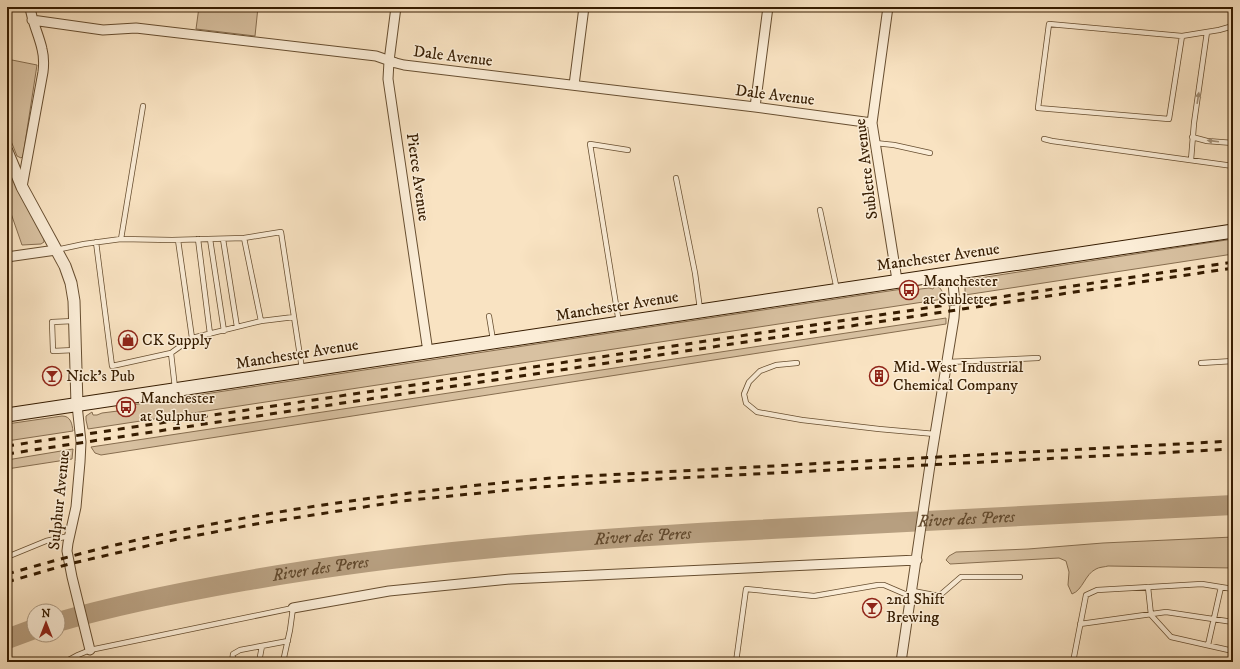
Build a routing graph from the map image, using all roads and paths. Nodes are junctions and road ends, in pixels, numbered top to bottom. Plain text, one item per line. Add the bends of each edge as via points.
1 (30, 7) edge
2 (396, 7) edge
3 (584, 7) edge
4 (768, 7) edge
5 (888, 7) edge
6 (32, 20) junction
7 (1233, 26) edge
8 (1207, 32) junction
9 (1182, 36) junction
10 (389, 61) junction
11 (574, 85) junction
12 (143, 106) dead end
13 (755, 107) junction
14 (872, 123) junction
15 (1192, 137) junction
16 (1044, 139) dead end
17 (875, 143) junction
18 (1233, 144) edge
19 (628, 150) dead end
20 (7, 151) edge
21 (930, 152) dead end
22 (1191, 160) junction
23 (1233, 166) edge
24 (676, 178) dead end
25 (22, 187) junction
26 (820, 210) dead end
27 (7, 223) edge
28 (1233, 230) edge
29 (7, 232) edge
30 (244, 238) junction
31 (122, 239) junction
32 (198, 239) junction
33 (210, 239) junction
34 (223, 239) junction
35 (178, 240) junction
36 (96, 242) junction
37 (56, 250) junction
38 (7, 257) edge
39 (952, 273) junction
40 (897, 280) junction
41 (837, 290) junction
42 (700, 311) junction
43 (489, 316) dead end
44 (294, 317) junction
45 (74, 321) junction
46 (261, 321) junction
47 (619, 323) junction
48 (237, 327) junction
49 (224, 331) junction
50 (210, 334) junction
51 (192, 338) junction
52 (493, 342) junction
53 (75, 350) junction
54 (428, 352) junction
55 (171, 353) junction
56 (1038, 358) dead end
57 (1233, 361) edge
58 (947, 362) junction
59 (797, 363) dead end
60 (1201, 363) dead end
61 (303, 370) junction
62 (175, 390) junction
63 (77, 405) junction
64 (7, 415) edge
65 (935, 434) junction
66 (69, 536) junction
67 (7, 557) edge
68 (917, 560) junction
69 (1020, 577) dead end
70 (1148, 587) junction
71 (1221, 587) junction
72 (1233, 589) edge
73 (912, 594) junction
74 (293, 608) junction
75 (1151, 614) junction
76 (1213, 619) junction
77 (1233, 622) edge
78 (1080, 624) junction
79 (288, 641) junction
80 (1208, 645) junction
81 (262, 646) junction
82 (90, 650) junction
83 (1233, 651) edge
84 (65, 662) edge
85 (232, 662) edge
86 (258, 662) edge
87 (283, 662) edge
88 (736, 662) edge
89 (901, 662) edge
90 (1073, 662) edge

1 - 6 street
2 - 10 street, Pierce Avenue
3 - 11 street
4 - 13 street
5 - 14 street, Sublette Avenue
6 - 10 street, Dale Avenue via 103,30 136,28 198,35 376,56
6 - 25 street via 42,49 44,72
7 - 8 lane
8 - 9 lane
15 -> 8 lane
9 - 9 lane via 1169,119 1038,108 1048,24
10 - 11 street, Dale Avenue via 404,65
10 - 54 street, Pierce Avenue via 388,79
11 - 13 street, Dale Avenue
12 - 31 lane
13 - 14 street, Dale Avenue
14 - 17 street, Sublette Avenue
18 -> 15 lane
15 - 22 lane
16 - 22 lane
17 - 21 lane
17 - 40 street, Sublette Avenue
19 - 47 lane via 590,144
20 - 25 street, Sulphur Avenue
22 - 23 lane
24 - 42 lane
25 - 37 street, Sulphur Avenue
26 - 41 lane
27 - 29 lane
28 - 39 main road, Manchester Avenue
30 - 34 lane
30 - 44 lane via 281,232
30 - 46 lane
31 - 35 lane
31 - 36 lane
32 - 33 lane
32 - 35 lane
32 - 50 lane
33 - 34 lane
33 - 49 lane
34 - 48 lane
35 - 51 lane
36 - 37 lane
36 - 55 lane via 112,366
37 - 38 street
37 - 45 street, Sulphur Avenue via 71,283
39 - 40 main road, Manchester Avenue
39 - 58 street via 955,310
40 - 41 main road, Manchester Avenue
41 - 42 main road, Manchester Avenue
42 - 47 main road, Manchester Avenue
43 - 52 lane
44 - 46 lane
44 - 61 lane
45 - 53 street, Sulphur Avenue
45 - 53 lane via 52,322 53,351
46 - 48 lane
47 - 52 main road, Manchester Avenue
48 - 49 lane
49 - 50 lane
50 - 51 lane
51 - 55 lane
52 - 54 main road, Manchester Avenue
53 - 63 street, Sulphur Avenue
54 - 61 main road, Manchester Avenue
55 - 62 lane
56 - 58 lane
57 - 60 lane
58 - 65 street
59 - 65 lane via 776,365 760,371 749,382 744,394 746,403 757,412 802,420
61 - 62 main road, Manchester Avenue
62 - 63 main road, Manchester Avenue
63 - 64 main road, Manchester Avenue
63 - 66 street, Sulphur Avenue via 81,442 80,462 76,507
65 - 68 street
66 - 67 lane via 46,541
66 - 82 street, Sulphur Avenue via 67,551
68 - 73 street
68 - 74 street via 510,579 389,591
69 - 73 lane via 961,578 939,596
70 - 71 lane via 1202,584
70 - 75 lane
70 - 78 lane via 1097,590 1086,595
71 - 72 lane
71 - 76 lane
73 - 88 lane via 884,585 814,596 746,589
73 - 89 street
74 - 79 lane
74 - 82 lane
75 - 76 lane via 1166,612
75 - 78 lane
75 - 80 lane via 1171,638
76 - 77 lane
76 - 80 lane
78 - 90 lane
79 - 81 lane
79 - 87 lane
80 - 83 lane
81 - 85 lane via 240,650 234,654
81 - 86 lane
82 - 84 lane

